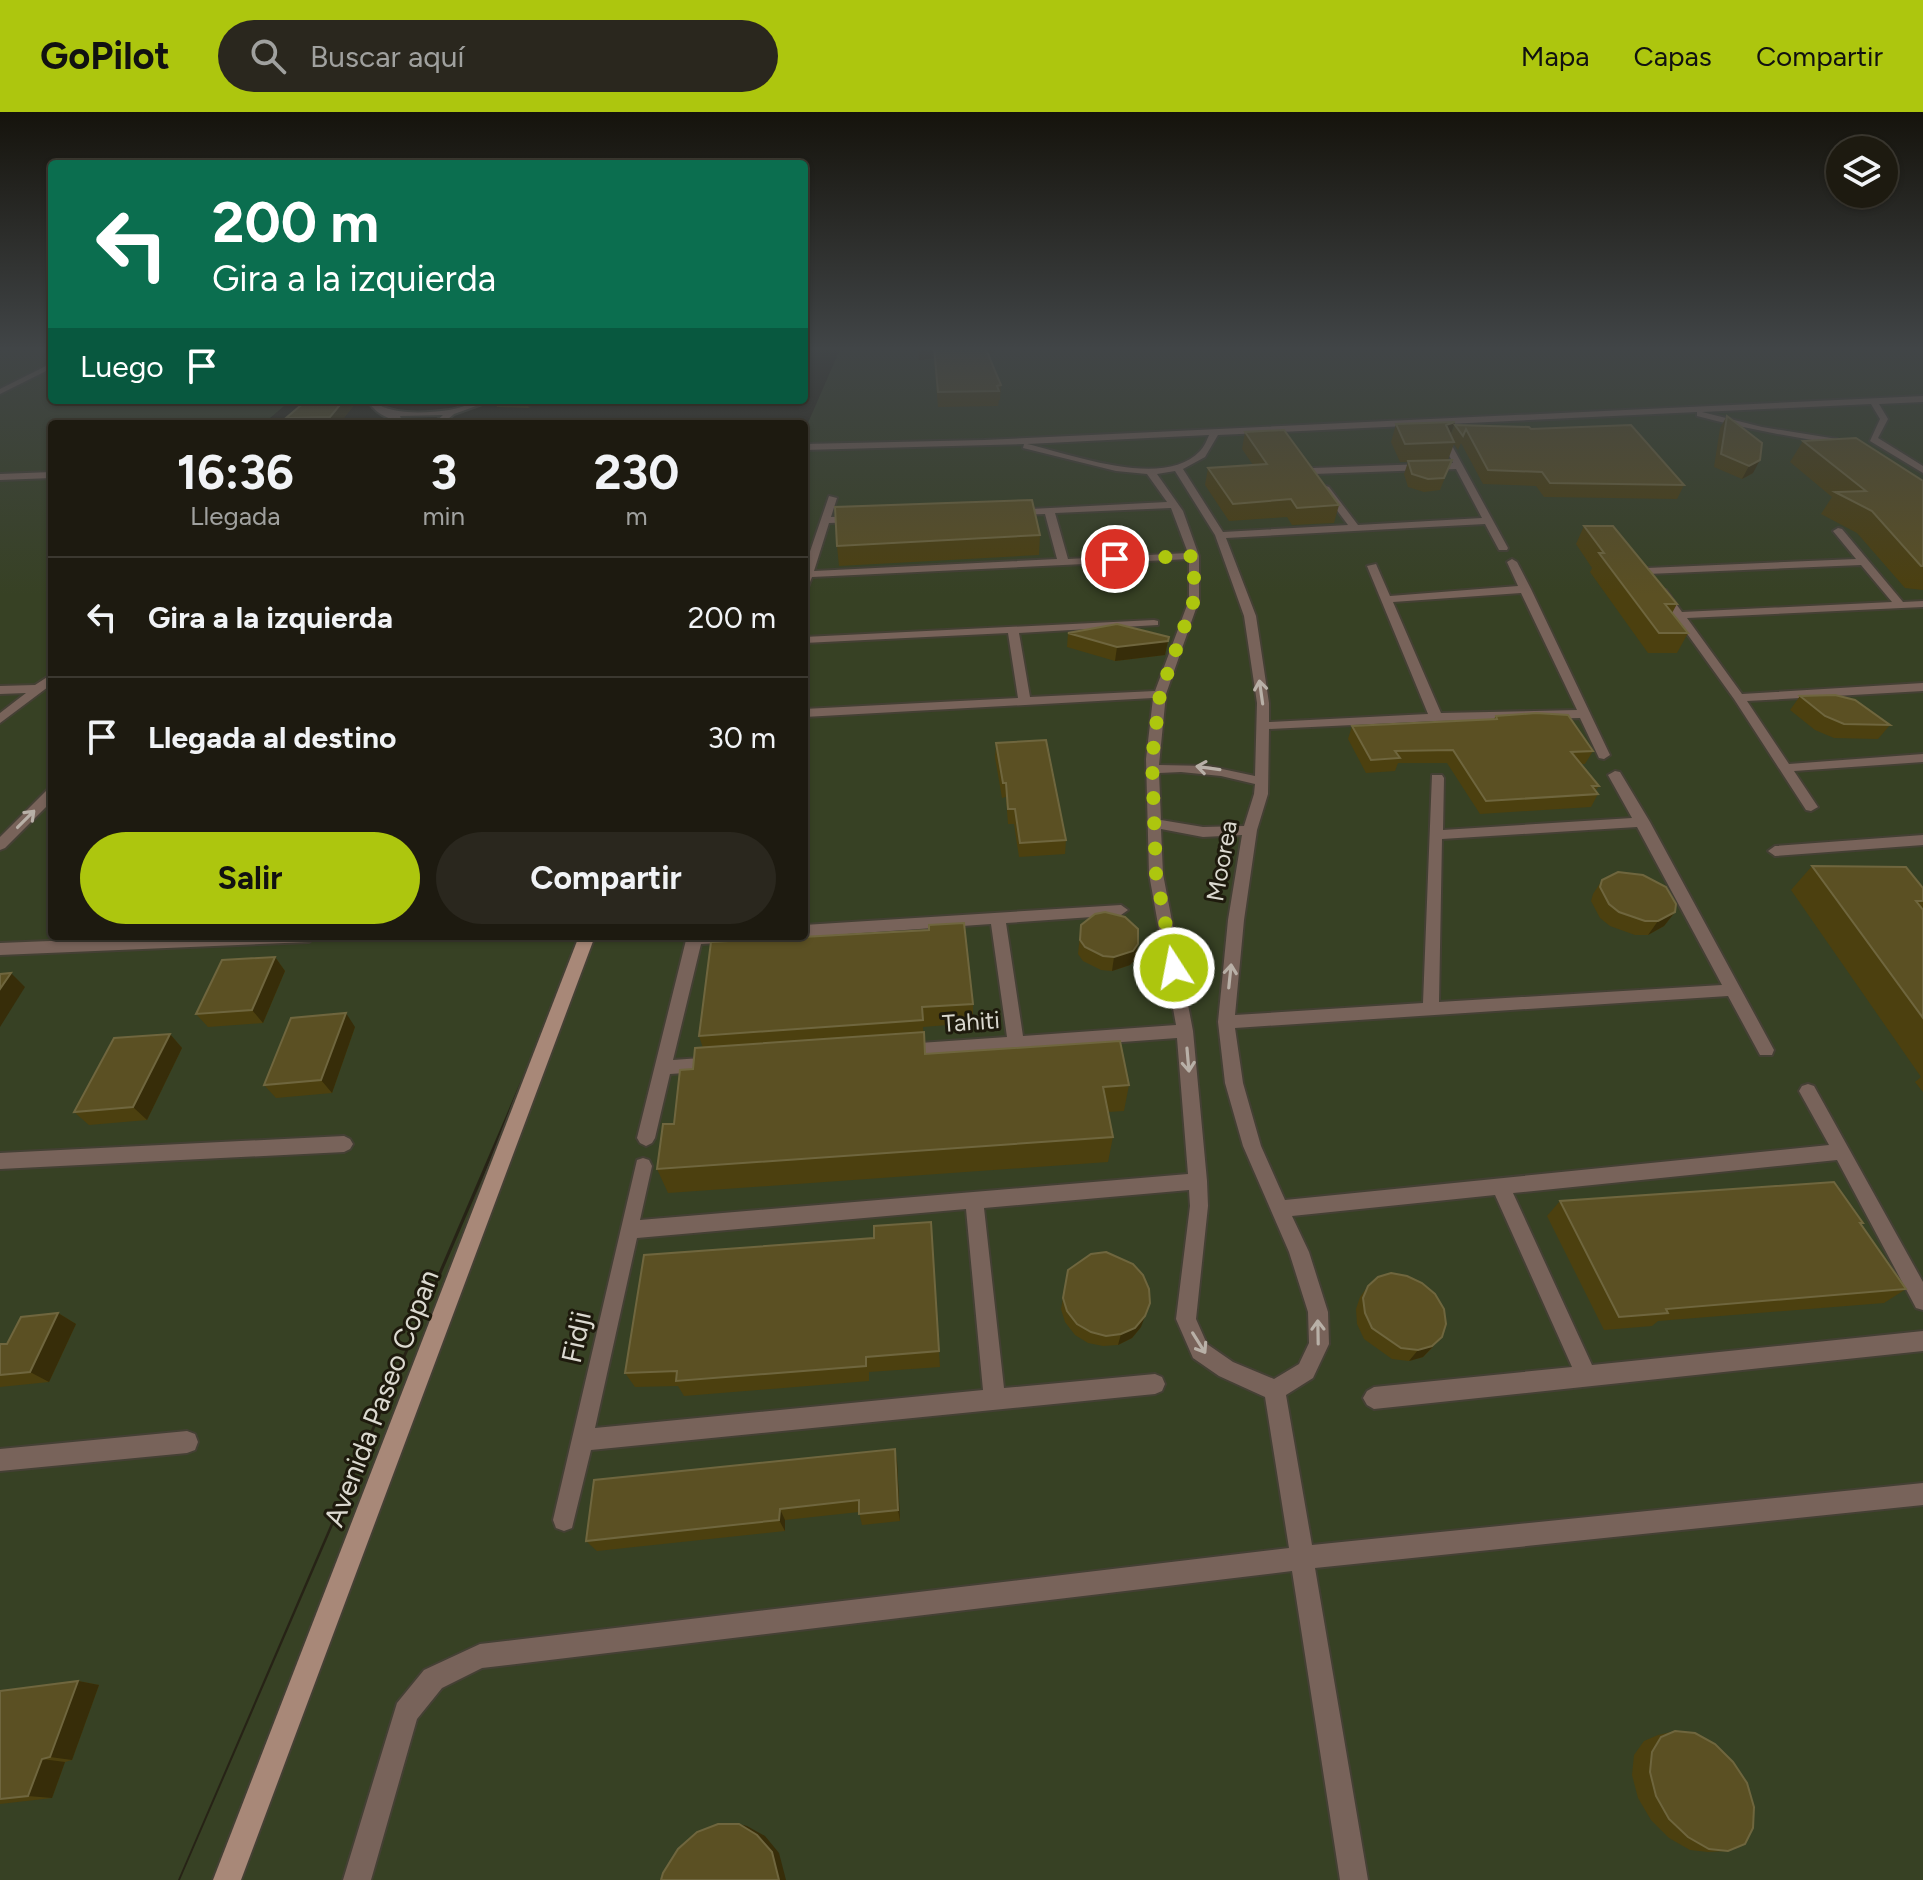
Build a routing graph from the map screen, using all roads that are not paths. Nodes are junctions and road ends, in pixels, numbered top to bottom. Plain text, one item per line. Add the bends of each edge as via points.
1 (1280, 430) edge
2 (1760, 430) edge
3 (1875, 430) edge
4 (1215, 433) junction
5 (984, 443) junction
6 (1447, 444) edge
7 (1850, 444) edge
8 (808, 447) edge
9 (1304, 461) edge
10 (1459, 466) junction
11 (1177, 467) junction
12 (1923, 470) edge
13 (1150, 471) junction
14 (1313, 471) junction
15 (48, 475) edge
16 (0, 477) edge
17 (832, 498) dead end
18 (1200, 499) junction
19 (1172, 502) junction
20 (1049, 510) junction
21 (1001, 512) edge
22 (873, 518) edge
23 (825, 520) junction
24 (1488, 521) junction
25 (1355, 528) junction
26 (1838, 531) dead end
27 (1220, 535) junction
28 (1503, 548) dead end
29 (1194, 556) junction
30 (1063, 561) junction
31 (1512, 562) dead end
32 (1864, 562) junction
33 (1372, 566) dead end
34 (808, 573) edge
35 (808, 579) edge
36 (1526, 589) junction
37 (1387, 599) junction
38 (1923, 604) edge
39 (1900, 605) junction
40 (1679, 615) junction
41 (1154, 623) dead end
42 (1013, 630) junction
43 (808, 640) edge
44 (48, 681) edge
45 (1923, 687) edge
46 (36, 689) junction
47 (0, 690) edge
48 (1160, 694) junction
49 (1739, 698) junction
50 (1024, 700) junction
51 (808, 713) edge
52 (1584, 714) junction
53 (1436, 717) junction
54 (0, 719) edge
55 (1263, 726) junction
56 (1604, 755) dead end
57 (1923, 758) edge
58 (1785, 768) junction
59 (1152, 769) junction
60 (1615, 775) dead end
61 (1437, 778) dead end
62 (1262, 782) junction
63 (48, 797) edge
64 (1811, 807) dead end
65 (1643, 822) junction
66 (1154, 823) junction
67 (1250, 830) junction
68 (1435, 835) junction
69 (1923, 840) edge
70 (0, 845) edge
71 (1775, 851) dead end
72 (1121, 910) dead end
73 (998, 918) junction
74 (808, 931) edge
75 (214, 940) edge
76 (585, 940) edge
77 (694, 940) edge
78 (0, 949) edge
79 (1734, 990) junction
80 (1431, 1009) junction
81 (1226, 1022) junction
82 (1185, 1031) junction
83 (1016, 1043) junction
84 (1766, 1050) dead end
85 (894, 1051) edge
86 (725, 1063) edge
87 (664, 1068) junction
88 (1808, 1091) dead end
89 (646, 1138) dead end
90 (344, 1144) dead end
91 (1841, 1152) junction
92 (0, 1161) edge
93 (643, 1166) dead end
94 (1198, 1181) junction
95 (1501, 1187) junction
96 (974, 1201) junction
97 (1280, 1209) junction
98 (628, 1230) junction
99 (1923, 1301) edge
100 (1923, 1341) edge
101 (1586, 1375) junction
102 (1155, 1384) dead end
103 (1275, 1390) junction
104 (1374, 1398) dead end
105 (995, 1400) junction
106 (582, 1440) junction
107 (187, 1442) dead end
108 (0, 1460) edge
109 (1923, 1494) edge
110 (564, 1520) dead end
111 (1302, 1558) junction
112 (227, 1880) edge
113 (357, 1880) edge
114 (1354, 1880) edge

1 - 4 street
2 - 7 street
3 - 12 street via 1867,440
4 - 5 street
4 - 11 street via 1202,455
5 - 8 street
5 - 13 street via 1029,447 1109,469
6 - 10 street
9 - 14 street
10 - 14 street
10 - 24 street
11 - 13 street
11 - 18 street, Moorea
13 - 19 street
14 - 25 street
15 - 16 street
17 - 23 street
18 - 19 street
18 - 27 street, Moorea
19 - 20 street
19 - 29 street
20 - 21 street
20 - 30 street
22 - 23 street
23 - 34 street
24 - 25 street
24 - 28 street
25 - 27 street
26 - 32 street
55 -> 27 street, Moorea via 1250,616
29 - 30 street
29 - 48 street via 1194,600
30 - 35 street
31 - 36 street
32 - 39 street
32 - 40 street via 1643,566
33 - 37 street
36 - 37 street
36 - 52 street
37 - 53 street
38 - 39 street
39 - 40 street
40 - 49 street
41 - 42 street
42 - 43 street
42 - 50 street
44 - 46 street
45 - 49 street
46 - 47 street
46 - 54 street
48 - 50 street
48 - 59 street
49 - 58 street
50 - 51 street
52 - 53 street
52 - 56 street
53 - 55 street
55 - 62 street, Moorea
57 - 58 street
58 - 64 street
62 -> 59 street via 1192,766
59 - 66 street
60 - 65 street
61 - 68 street
62 - 67 street, Moorea
70 -> 63 street
65 - 68 street
65 - 79 street
66 - 67 street via 1203,832
66 - 82 street via 1156,874
81 -> 67 street, Moorea
68 - 80 street
69 - 71 street
72 - 73 street
73 - 74 street
73 - 83 street
75 - 78 street
76 - 112 main road, Avenida Paseo Copan
77 - 87 street
79 - 80 street
79 - 84 street
80 - 81 street
81 - 97 street, Moorea via 1234,1083 1252,1146
82 - 83 street, Tahiti
82 -> 94 street
83 - 85 street, Tahiti
86 - 87 street
87 - 89 street
88 - 91 street
90 - 92 street
91 - 95 street
91 - 99 street
93 - 98 street, Fidji
94 - 96 street
94 -> 103 street via 1186,1319 1200,1351
95 - 97 street
95 - 101 street
96 - 98 street
96 - 105 street
103 -> 97 street, Moorea via 1306,1371 1319,1344 1318,1312
98 - 106 street, Fidji
100 - 101 street
101 - 104 street
102 - 105 street
103 - 111 street
105 - 106 street
106 - 110 street, Fidji
107 - 108 street
109 - 111 street
111 - 113 street via 480,1656 433,1679 406,1712
111 - 114 street

